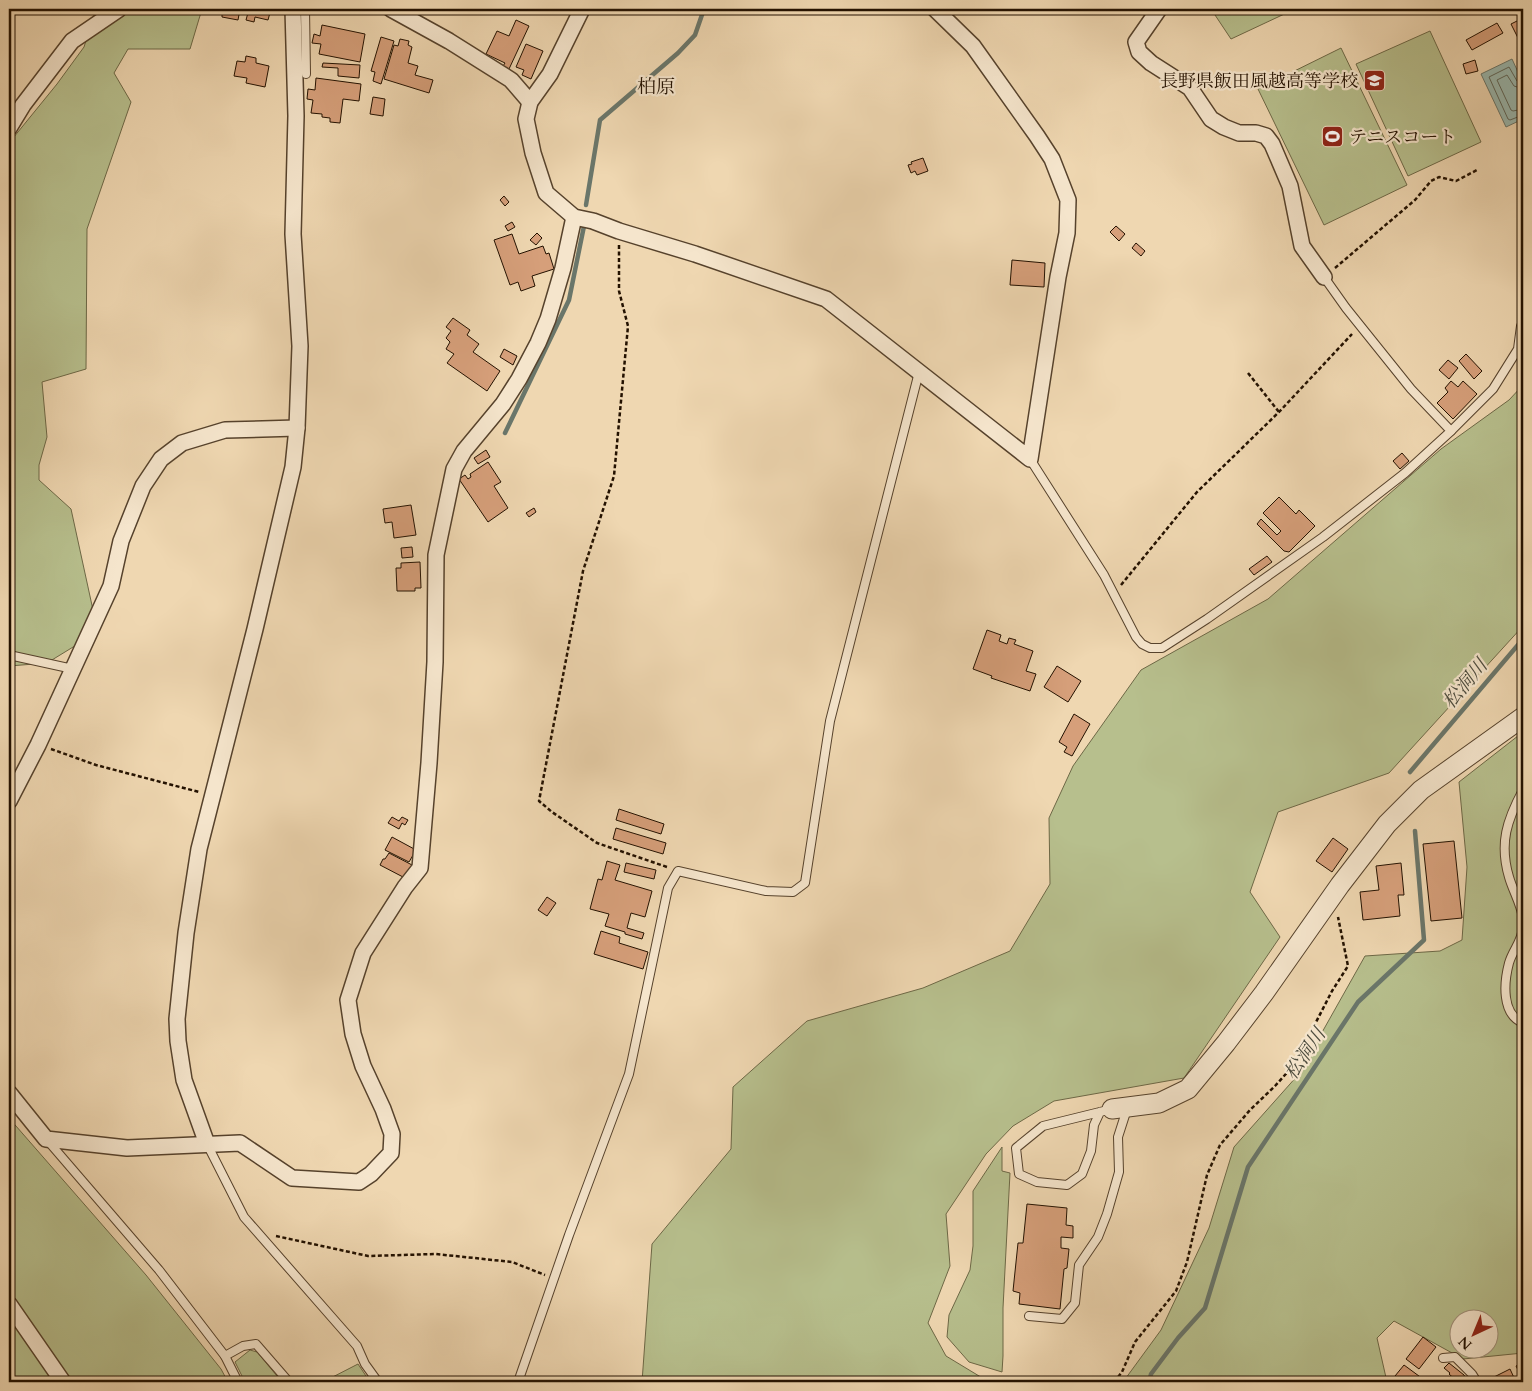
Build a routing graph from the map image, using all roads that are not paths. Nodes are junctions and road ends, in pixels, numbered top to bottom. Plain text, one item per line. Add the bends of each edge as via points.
1 (119, 9) edge
2 (292, 9) edge
3 (305, 9) edge
4 (391, 9) edge
5 (582, 9) edge
6 (935, 9) edge
7 (1159, 9) edge
8 (306, 74) dead end
9 (530, 102) junction
10 (9, 128) edge
11 (574, 217) junction
12 (1324, 277) joint
13 (1521, 326) dead end
14 (920, 372) junction
15 (297, 428) junction
16 (1451, 431) junction
17 (1030, 458) junction
18 (9, 655) edge
19 (73, 669) junction
20 (1523, 717) edge
21 (1523, 790) edge
22 (9, 801) edge
23 (1523, 918) edge
24 (1523, 927) edge
25 (1523, 1022) edge
26 (9, 1093) edge
27 (1113, 1109) junction
28 (46, 1139) junction
29 (207, 1144) junction
30 (9, 1304) edge
31 (1030, 1316) dead end
32 (225, 1356) junction
33 (1443, 1358) dead end
34 (63, 1382) edge
35 (238, 1382) edge
36 (289, 1382) edge
37 (378, 1382) edge
38 (518, 1382) edge
39 (1477, 1382) edge

1 - 10 street via 72,41
2 - 15 street via 296,116 293,234 300,346
3 - 8 lane
4 - 9 street via 511,80
5 - 9 street via 550,74
6 - 17 street via 973,46 1037,136 1052,159 1068,200 1067,233
7 - 12 street via 1136,42 1138,52 1190,88 1211,119 1224,128 1266,136 1290,186 1302,246
9 - 11 street via 526,119 532,153 546,193
11 - 14 street via 826,299
11 - 29 street via 563,268 538,343 503,404 464,451 454,469 436,555 435,662 420,868 363,954 348,1000 353,1034 363,1066 392,1134 390,1153 372,1174 358,1182 292,1178 240,1143
12 - 16 lane via 1411,389
13 - 16 lane via 1518,349 1492,389
14 - 17 street
14 - 38 lane via 830,721 805,883 793,892 766,891 678,871 668,888 628,1074
15 - 19 street via 225,430 182,443 161,459 143,486 122,541 111,586
15 - 29 street via 293,467 199,849 186,933 177,1019 178,1041 184,1080
16 - 17 lane via 1405,473 1323,537 1162,648 1150,648 1136,637 1104,575
18 - 19 lane
19 - 22 street
20 - 27 street via 1421,790 1387,824 1259,1000 1188,1089 1159,1103
21 - 23 lane via 1504,838 1506,865
24 - 25 lane via 1522,936 1509,961 1505,983 1510,1010
26 - 28 street
27 - 27 lane via 1044,1126 1016,1148 1019,1174 1037,1182 1067,1184 1082,1174 1091,1151 1094,1125
27 - 31 lane via 1119,1172 1098,1237 1079,1265 1075,1303 1062,1320
28 - 29 street via 127,1148
28 - 32 lane via 159,1270
29 - 37 lane via 244,1217 357,1346
30 - 34 street
32 - 35 lane
32 - 36 lane via 243,1346 256,1344
33 - 39 lane via 1454,1357

